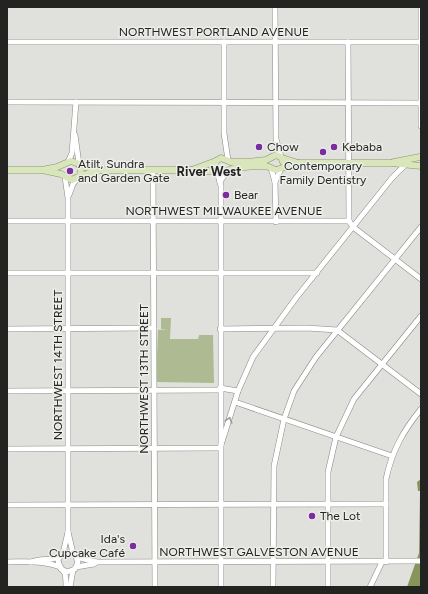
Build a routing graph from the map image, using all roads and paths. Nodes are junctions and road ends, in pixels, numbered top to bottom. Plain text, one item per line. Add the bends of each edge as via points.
1 (274, 7) edge
2 (421, 7) edge
3 (7, 42) edge
4 (224, 42) junction
5 (275, 42) junction
6 (348, 42) junction
7 (421, 42) edge
8 (7, 102) edge
9 (76, 102) junction
10 (224, 102) junction
11 (276, 102) junction
12 (349, 103) junction
13 (421, 103) edge
14 (421, 126) edge
15 (74, 132) junction
16 (277, 146) junction
17 (224, 147) junction
18 (421, 156) edge
19 (271, 158) junction
20 (282, 158) junction
21 (217, 160) junction
22 (228, 160) junction
23 (66, 163) junction
24 (298, 163) junction
25 (349, 163) junction
26 (391, 163) junction
27 (79, 165) junction
28 (405, 165) junction
29 (421, 166) edge
30 (270, 168) junction
31 (281, 168) junction
32 (7, 170) edge
33 (42, 170) junction
34 (101, 170) junction
35 (153, 170) junction
36 (192, 170) junction
37 (216, 171) junction
38 (228, 171) junction
39 (64, 177) junction
40 (79, 177) junction
41 (220, 182) junction
42 (275, 182) junction
43 (68, 198) junction
44 (7, 221) edge
45 (68, 221) junction
46 (154, 221) junction
47 (349, 221) junction
48 (220, 222) junction
49 (276, 222) junction
50 (353, 227) junction
51 (421, 227) edge
52 (396, 260) junction
53 (68, 272) junction
54 (154, 272) junction
55 (7, 273) edge
56 (220, 273) junction
57 (317, 273) junction
58 (421, 279) edge
59 (421, 316) edge
60 (154, 328) junction
61 (273, 328) junction
62 (7, 329) edge
63 (68, 329) junction
64 (220, 329) junction
65 (337, 330) junction
66 (382, 364) junction
67 (220, 389) junction
68 (68, 390) junction
69 (154, 390) junction
70 (7, 391) edge
71 (238, 391) junction
72 (421, 394) edge
73 (234, 402) junction
74 (421, 409) edge
75 (284, 419) junction
76 (336, 437) junction
77 (68, 448) junction
78 (154, 448) junction
79 (220, 448) junction
80 (7, 449) edge
81 (392, 456) junction
82 (68, 504) junction
83 (154, 504) junction
84 (272, 504) junction
85 (328, 504) junction
86 (386, 504) junction
87 (7, 505) edge
88 (221, 505) junction
89 (68, 532) junction
90 (61, 555) junction
91 (75, 555) junction
92 (421, 561) edge
93 (7, 562) edge
94 (31, 562) junction
95 (96, 562) junction
96 (155, 562) junction
97 (221, 562) junction
98 (273, 562) junction
99 (328, 562) junction
100 (384, 562) junction
101 (60, 568) junction
102 (74, 569) junction
103 (66, 587) edge
104 (70, 587) edge
105 (155, 587) edge
106 (220, 587) edge
107 (273, 587) edge
108 (328, 587) edge
109 (370, 587) edge

1 - 5 street
2 - 7 street
3 - 4 street, NORTHWEST PORTLAND AVENUE
4 - 5 street, NORTHWEST PORTLAND AVENUE
4 - 10 street
5 - 6 street, NORTHWEST PORTLAND AVENUE
5 - 11 street
6 - 7 street, NORTHWEST PORTLAND AVENUE
6 - 12 street
7 - 13 street
8 - 9 street
9 - 10 street
9 - 15 street
10 - 11 street
10 - 17 street
11 - 12 street
11 - 16 street
12 - 13 street
12 - 25 street
13 - 14 street
15 - 23 street via 72,153
15 - 27 street
16 - 19 street
16 - 20 street
17 - 21 street
17 - 22 street
18 - 26 main road
18 - 29 main road
19 - 20 main road
19 - 22 main road via 248,162
20 - 24 main road
20 - 31 main road via 284,163
21 - 22 main road
21 - 36 main road
21 - 37 main road
23 - 27 main road via 74,161
23 - 33 main road
23 - 39 main road via 62,170
24 - 25 main road
24 - 31 main road
25 - 26 main road
25 - 47 street
26 - 28 main road
27 - 34 main road
27 - 40 main road
28 - 29 main road
28 - 50 street
30 - 31 main road
30 - 38 main road via 247,166
30 - 42 street
31 - 42 street
32 - 33 main road
33 - 39 main road
34 - 35 main road
34 - 40 main road
35 - 36 main road
35 - 46 street, NORTHWEST 13TH STREET
36 - 37 main road
37 - 38 main road
37 - 41 street
38 - 41 street
39 - 40 main road via 72,180
39 - 43 street, NORTHWEST 14TH STREET
40 - 43 street, NORTHWEST 14TH STREET via 73,184
41 - 48 street
42 - 49 street
43 - 45 street, NORTHWEST 14TH STREET
44 - 45 street, NORTHWEST MILWAUKEE AVENUE
45 - 46 street, NORTHWEST MILWAUKEE AVENUE
45 - 53 street, NORTHWEST 14TH STREET
46 - 48 street, NORTHWEST MILWAUKEE AVENUE
46 - 54 street, NORTHWEST 13TH STREET
47 - 49 street, NORTHWEST MILWAUKEE AVENUE
47 - 50 street
48 - 49 street, NORTHWEST MILWAUKEE AVENUE
48 - 56 street
50 - 52 street
50 - 57 street
51 - 52 street
52 - 58 street
52 - 65 street
53 - 54 street
53 - 55 street
53 - 63 street, NORTHWEST 14TH STREET
54 - 56 street
54 - 60 street, NORTHWEST 13TH STREET
56 - 57 street
56 - 64 street
57 - 61 street
59 - 66 street
60 - 63 street
60 - 69 street, NORTHWEST 13TH STREET
61 - 64 street
61 - 65 street
61 - 71 street via 254,358
62 - 63 street
63 - 68 street, NORTHWEST 14TH STREET
64 - 67 street
65 - 66 street
65 - 75 street via 294,391
66 - 72 street
66 - 76 street via 354,399
67 - 69 street
67 - 71 street
67 - 79 street
68 - 69 street
68 - 70 street
68 - 77 street, NORTHWEST 14TH STREET
69 - 78 street, NORTHWEST 13TH STREET
71 - 73 street
73 - 75 street
79 -> 73 street
74 - 81 street via 403,433
75 - 76 street
75 - 84 street via 274,466
76 - 81 street
76 - 85 street via 328,472
77 - 78 street
77 - 80 street
77 - 82 street, NORTHWEST 14TH STREET
78 - 79 street
78 - 83 street, NORTHWEST 13TH STREET
79 - 88 street
81 - 86 street via 386,479
82 - 83 street
82 - 87 street
82 - 89 street, NORTHWEST 14TH STREET
83 - 88 street
83 - 96 street, NORTHWEST 13TH STREET
84 - 85 street
84 - 88 street
84 - 98 street
85 - 86 street
85 - 99 street
86 - 100 street
88 - 97 street
89 - 90 street, NORTHWEST 14TH STREET
89 - 91 street, NORTHWEST 14TH STREET
90 - 91 street
90 - 94 street via 55,559
90 - 101 street via 58,562
91 - 95 street, NORTHWEST GALVESTON AVENUE
91 - 102 street via 78,562
92 - 100 street, NORTHWEST GALVESTON AVENUE
93 - 94 street
94 - 101 street
95 - 96 street, NORTHWEST GALVESTON AVENUE
95 - 102 street, NORTHWEST GALVESTON AVENUE
96 - 97 street, NORTHWEST GALVESTON AVENUE
96 - 105 street, NORTHWEST 13TH STREET
97 - 98 street, NORTHWEST GALVESTON AVENUE
97 - 106 street
98 - 99 street, NORTHWEST GALVESTON AVENUE
98 - 107 street
99 - 100 street, NORTHWEST GALVESTON AVENUE
99 - 108 street
100 - 109 street
101 - 102 street via 67,572
101 - 103 street via 65,574
102 - 104 street

